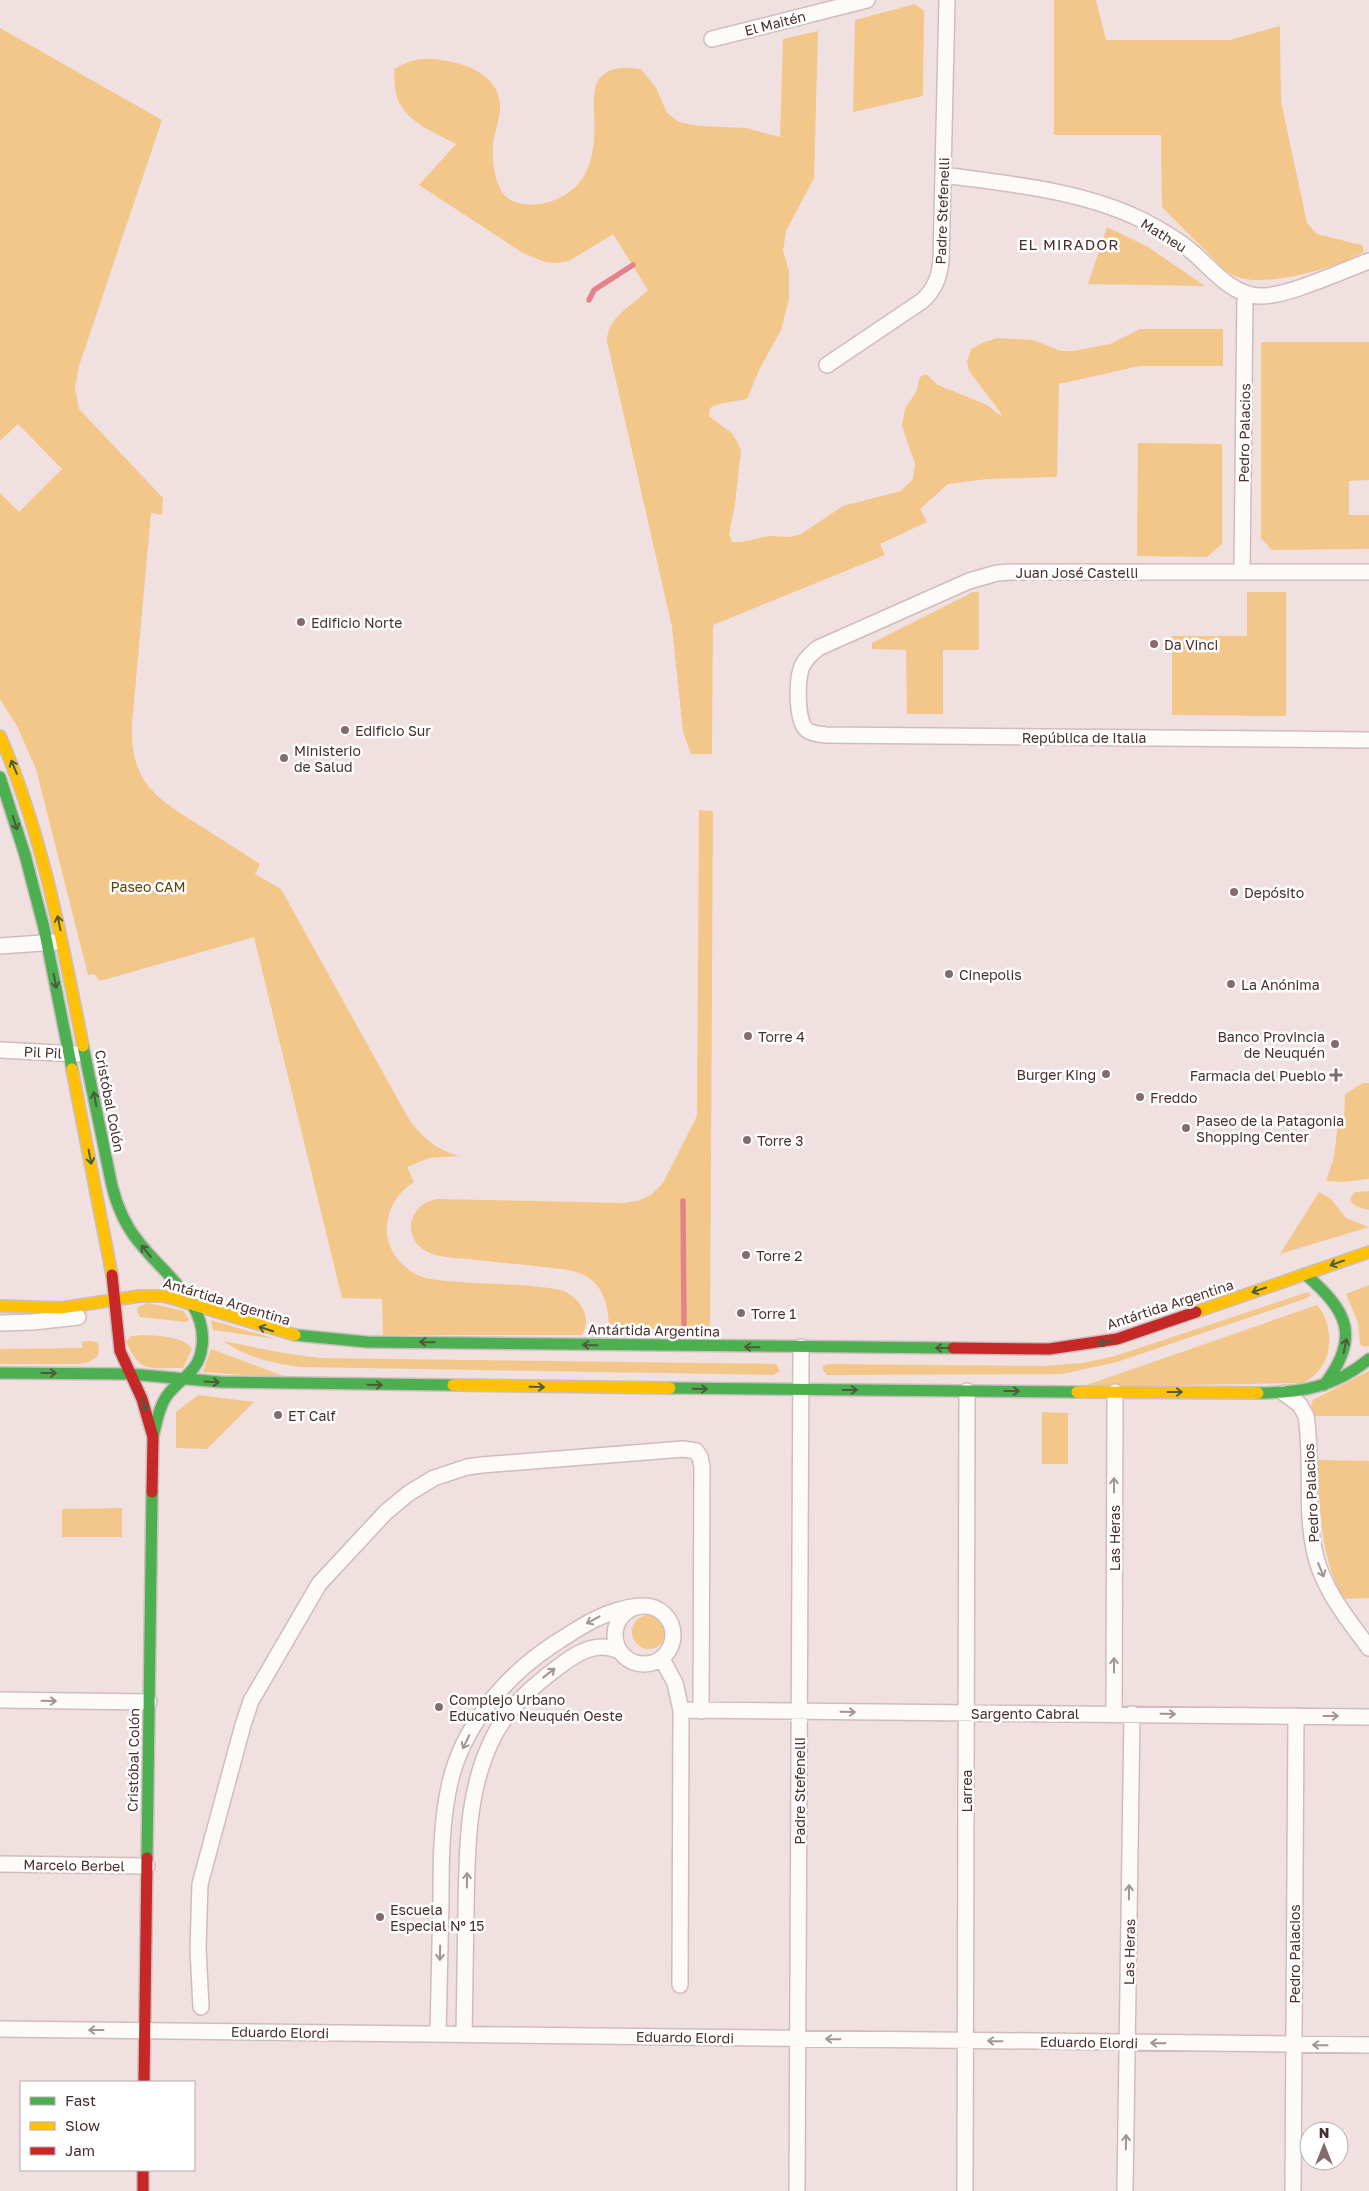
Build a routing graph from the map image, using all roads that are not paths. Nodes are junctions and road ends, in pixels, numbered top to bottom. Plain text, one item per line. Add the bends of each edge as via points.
1 (867, 0) edge
2 (947, 0) edge
3 (712, 39) dead end
4 (943, 175) junction
5 (1369, 261) edge
6 (1245, 294) junction
7 (827, 365) dead end
8 (1242, 572) junction
9 (1369, 572) edge
10 (802, 725) joint
11 (0, 736) edge
12 (1369, 740) edge
13 (0, 777) edge
14 (63, 942) junction
15 (47, 943) junction
16 (0, 946) edge
17 (0, 1050) edge
18 (69, 1053) junction
19 (86, 1054) junction
20 (1369, 1252) edge
21 (1305, 1274) junction
22 (112, 1278) junction
23 (114, 1300) junction
24 (193, 1304) junction
25 (0, 1306) edge
26 (81, 1306) junction
27 (0, 1317) edge
28 (0, 1323) edge
29 (801, 1347) junction
30 (1369, 1359) edge
31 (0, 1373) edge
32 (129, 1374) junction
33 (185, 1380) junction
34 (1322, 1388) junction
35 (801, 1390) junction
36 (967, 1391) junction
37 (1115, 1392) junction
38 (1284, 1393) junction
39 (152, 1437) junction
40 (639, 1606) junction
41 (1369, 1648) edge
42 (619, 1651) junction
43 (662, 1659) junction
44 (0, 1700) edge
45 (149, 1702) junction
46 (681, 1710) junction
47 (701, 1711) junction
48 (800, 1712) junction
49 (966, 1713) junction
50 (1114, 1714) junction
51 (1132, 1714) junction
52 (1296, 1716) junction
53 (1369, 1717) edge
54 (477, 1721) junction
55 (495, 1733) junction
56 (442, 1854) junction
57 (467, 1855) junction
58 (0, 1864) edge
59 (147, 1866) junction
60 (680, 1985) dead end
61 (201, 2007) dead end
62 (0, 2029) edge
63 (145, 2030) junction
64 (438, 2034) junction
65 (464, 2034) junction
66 (798, 2038) junction
67 (965, 2040) junction
68 (1127, 2042) junction
69 (1294, 2044) junction
70 (1369, 2046) edge
71 (144, 2081) edge
72 (143, 2171) edge
73 (143, 2191) edge
74 (797, 2191) edge
75 (964, 2191) edge
76 (1126, 2191) edge
77 (1292, 2191) edge

1 - 3 street, El Maitén
2 - 4 street, Padre Stefenelli
4 - 6 street, Matheu via 1078,197 1118,211 1166,233
4 - 7 street, Padre Stefenelli via 940,273 931,293
5 - 6 street via 1272,295
6 - 8 street, Pedro Palacios
8 - 9 street, Juan José Castelli
8 - 10 street, Juan José Castelli via 1005,572 982,576 818,648 805,660 800,677
10 - 12 street, República de Italia via 807,730 826,735
14 -> 11 main road, Cristóbal Colón via 21,786
13 -> 15 main road, Cristóbal Colón via 35,890
14 - 15 street
14 - 19 main road, Cristóbal Colón
15 - 16 street
15 -> 18 main road, Cristóbal Colón
17 - 18 street, Pil Pil
18 - 19 street, Pil Pil
18 -> 22 main road, Cristóbal Colón
24 -> 19 main road, Cristóbal Colón via 137,1240 118,1207
20 -> 21 main road, Antártida Argentina
21 -> 29 main road, Antártida Argentina via 1138,1333 1095,1344 1026,1350
34 -> 21 main road via 1342,1360 1347,1337 1342,1314 1332,1299
22 - 23 main road, Cristóbal Colón
22 - 26 main road via 105,1293
23 - 24 main road, Antártida Argentina via 148,1294
23 - 26 main road, Antártida Argentina
23 - 32 main road, Cristóbal Colón via 118,1342
29 -> 24 main road, Antártida Argentina via 326,1340 273,1331
24 - 33 main road, Cristóbal Colón via 203,1324 204,1341 196,1366
25 - 26 main road, Antártida Argentina
27 - 28 street via 81,1317
29 - 35 street, Padre Stefenelli
30 - 34 main road via 1346,1377
31 -> 32 main road
32 - 33 main road
32 -> 39 main road, Cristóbal Colón via 142,1399
33 -> 35 main road
33 - 39 main road, Cristóbal Colón via 164,1401
34 - 38 main road
35 -> 36 main road
35 - 48 street, Padre Stefenelli
36 -> 37 main road
36 - 49 street, Larrea
37 -> 38 main road
50 -> 37 street, Las Heras
38 -> 41 street, Pedro Palacios via 1300,1405 1306,1416 1312,1534 1318,1563 1335,1602
39 - 45 main road, Cristóbal Colón
40 - 42 street via 630,1609 617,1623 614,1632
40 - 43 street via 658,1609 671,1624 673,1643
40 -> 54 street via 613,1610 600,1616 546,1649 507,1682
42 - 43 street via 634,1663 653,1664
55 -> 42 street via 524,1695 564,1662 600,1646
43 - 46 street via 675,1683
44 -> 45 street
45 - 59 main road, Cristóbal Colón
46 - 47 street, Sargento Cabral
46 - 60 street
47 - 48 street, Sargento Cabral
47 - 61 street via 702,1467 696,1451 683,1449 482,1465 451,1472 420,1485 386,1512 319,1584 247,1712 200,1884 198,1949
48 -> 49 street, Sargento Cabral
48 - 66 street, Padre Stefenelli
49 - 50 street, Sargento Cabral
49 - 67 street, Larrea
50 - 51 street, Sargento Cabral
51 -> 52 street, Sargento Cabral
68 -> 51 street, Las Heras
52 -> 53 street, Sargento Cabral
52 - 69 street, Pedro Palacios
54 - 55 street
54 -> 56 street via 458,1758 449,1786
55 - 57 street via 477,1780
56 - 57 street
56 -> 64 street
65 -> 57 street
58 - 59 street, Marcelo Berbel
59 - 63 main road, Cristóbal Colón
63 -> 62 street, Eduardo Elordi
63 - 64 street, Eduardo Elordi
63 - 71 main road, Cristóbal Colón
64 - 65 street, Eduardo Elordi
65 - 66 street, Eduardo Elordi
67 -> 66 street, Eduardo Elordi
66 - 74 street, Padre Stefenelli
68 -> 67 street, Eduardo Elordi
67 - 75 street, Larrea
69 -> 68 street, Eduardo Elordi
76 -> 68 street, Las Heras
70 -> 69 street, Eduardo Elordi
69 - 77 street, Pedro Palacios
72 - 73 main road

